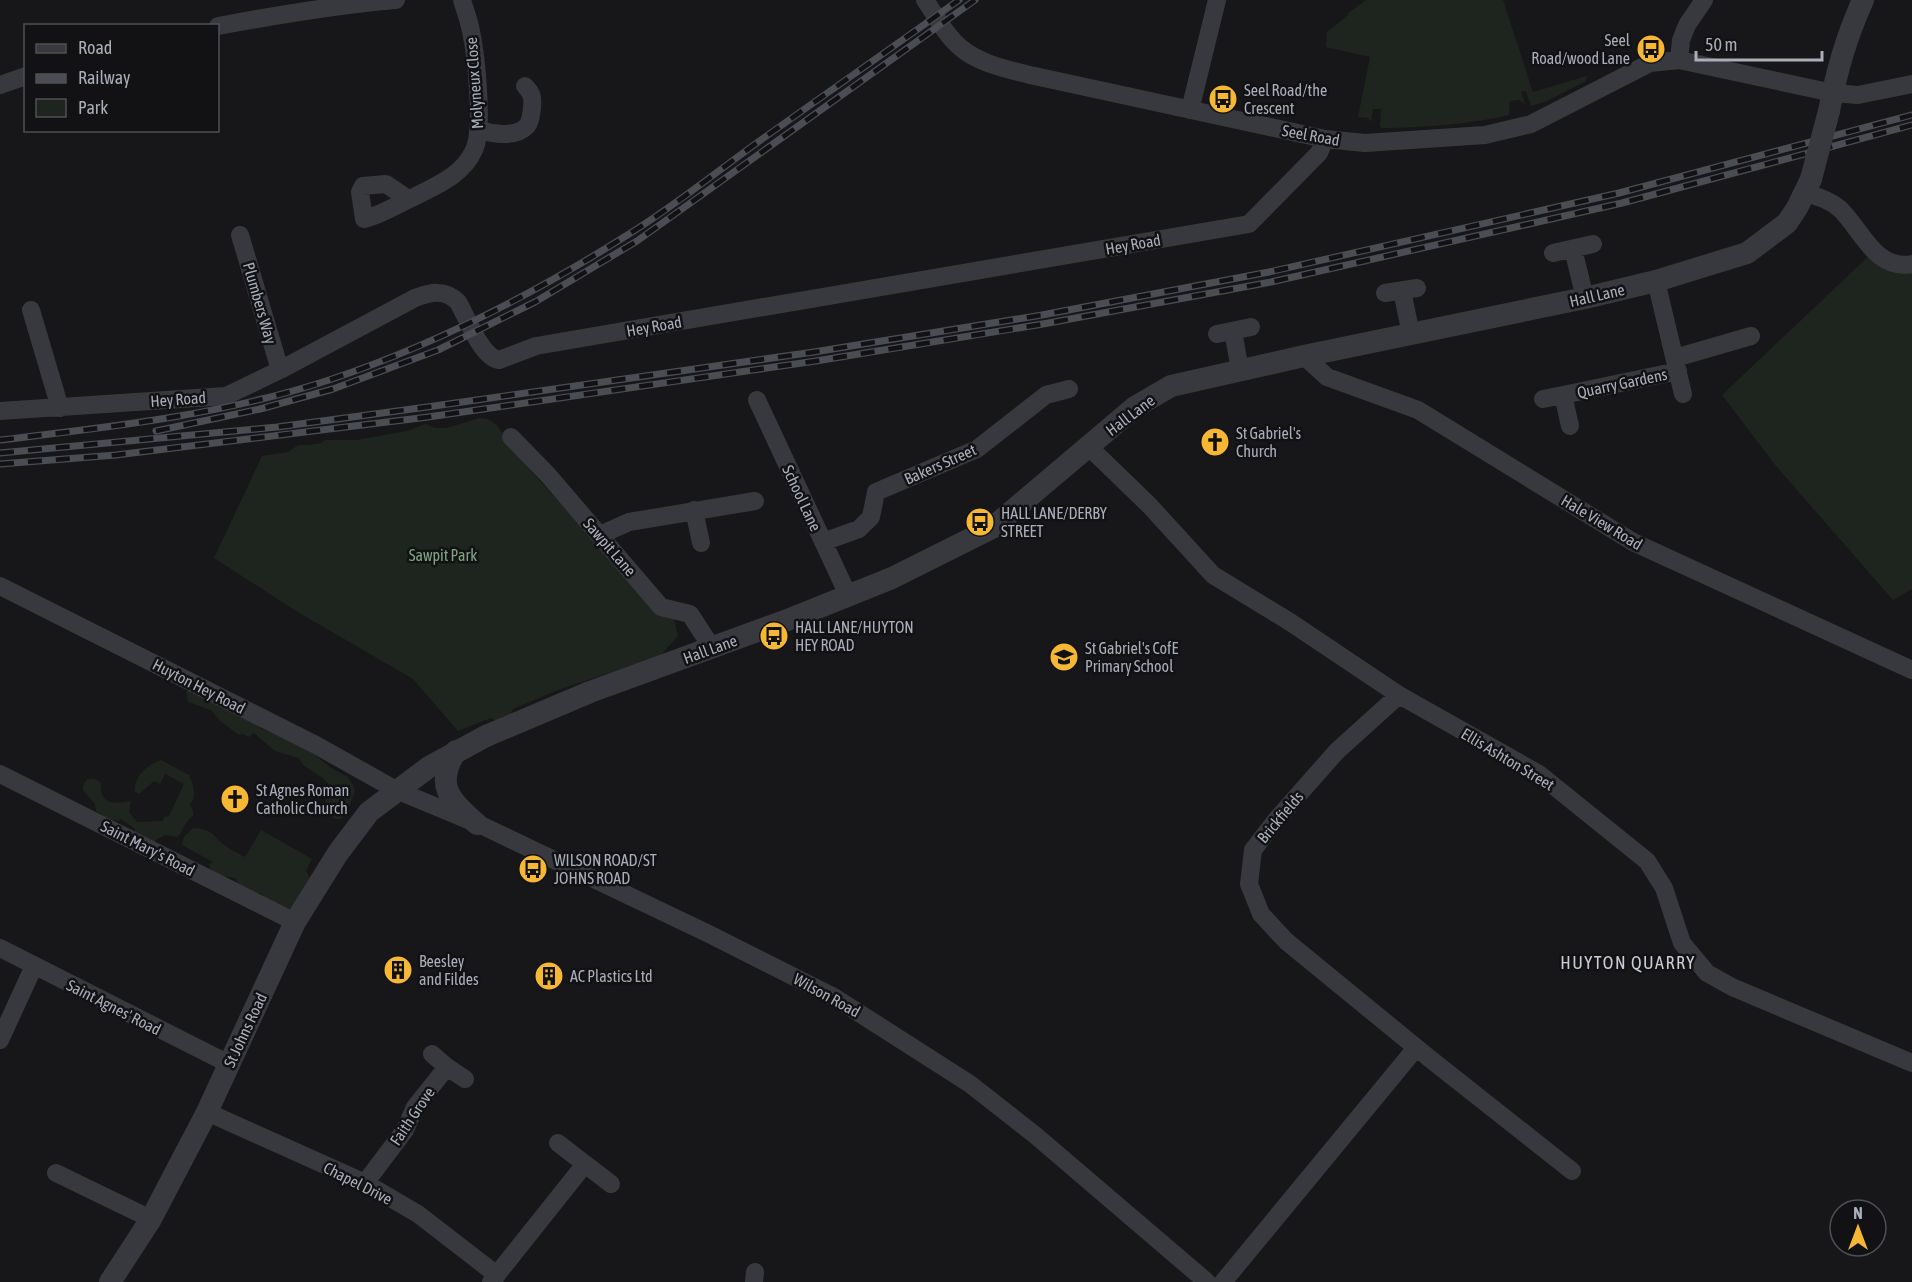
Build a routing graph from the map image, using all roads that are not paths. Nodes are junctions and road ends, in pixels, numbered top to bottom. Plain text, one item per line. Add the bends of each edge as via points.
1 (396, 0) edge
2 (462, 0) edge
3 (925, 0) edge
4 (1217, 0) edge
5 (1704, 0) edge
6 (1863, 0) edge
7 (219, 26) edge
8 (1679, 60) junction
9 (24, 77) edge
10 (1912, 84) edge
11 (0, 85) edge
12 (525, 86) dead end
13 (1831, 102) junction
14 (1190, 110) junction
15 (480, 130) junction
16 (1325, 139) junction
17 (1809, 186) junction
18 (408, 199) junction
19 (240, 235) dead end
20 (1593, 244) dead end
21 (1574, 249) junction
22 (1553, 253) dead end
23 (1912, 264) edge
24 (1656, 280) junction
25 (1402, 291) dead end
26 (1585, 298) junction
27 (31, 310) dead end
28 (1234, 331) dead end
29 (1411, 334) junction
30 (1751, 336) dead end
31 (1304, 356) junction
32 (1676, 364) junction
33 (280, 370) junction
34 (1240, 370) junction
35 (1069, 389) dead end
36 (1683, 394) dead end
37 (1563, 395) junction
38 (1544, 399) dead end
39 (757, 400) dead end
40 (60, 408) junction
41 (0, 411) edge
42 (1570, 426) dead end
43 (511, 437) dead end
44 (1089, 447) junction
45 (755, 501) dead end
46 (694, 510) junction
47 (600, 535) junction
48 (823, 542) junction
49 (701, 543) dead end
50 (0, 586) edge
51 (848, 595) junction
52 (712, 648) junction
53 (1912, 670) edge
54 (1399, 695) junction
55 (456, 751) junction
56 (0, 774) edge
57 (396, 790) junction
58 (477, 824) junction
59 (295, 922) junction
60 (0, 948) edge
61 (34, 966) junction
62 (0, 1040) edge
63 (1416, 1048) junction
64 (432, 1054) dead end
65 (1912, 1063) edge
66 (229, 1065) junction
67 (447, 1067) junction
68 (465, 1079) dead end
69 (207, 1112) junction
70 (558, 1143) dead end
71 (585, 1164) junction
72 (1572, 1171) dead end
73 (56, 1173) dead end
74 (365, 1183) junction
75 (611, 1184) dead end
76 (151, 1219) junction
77 (494, 1278) edge
78 (110, 1282) edge
79 (1207, 1282) edge
80 (1224, 1282) edge

1 - 7 street via 292,12
2 - 15 street, Molyneux Close via 471,31
3 - 14 street, Seel Road via 956,43 977,58 1030,75
4 - 14 street
5 - 8 street via 1687,25
6 - 13 street, Hall Lane via 1848,33
8 - 13 street, Seel Road
8 - 16 street, Seel Road via 1650,63 1531,124 1485,135 1365,143
9 - 11 street
10 - 13 street, Seel Road
12 - 15 street via 532,92 533,103 526,127 500,134
13 - 17 street, Hall Lane, bridge
14 - 16 street, Seel Road
15 - 18 street, Molyneux Close via 474,150 450,179
16 - 33 street, Hey Road via 1319,153 1249,224 536,346 499,360 484,350 453,296 438,292 415,298
17 - 23 street via 1841,210 1873,252 1894,264
17 - 24 street, Hall Lane via 1786,223 1748,253
18 - 18 street, Molyneux Close via 364,219 360,192 363,186 386,184
19 - 33 street, Plumbers Way
20 - 21 street
21 - 22 street
21 - 26 street
24 - 26 street, Hall Lane
24 - 32 street, Quarry Gardens
25 - 29 street
26 - 29 street, Hall Lane
27 - 40 street
28 - 34 street
29 - 31 street, Hall Lane
30 - 32 street, Quarry Gardens
31 - 34 street, Hall Lane
31 - 53 street, Hale View Road via 1327,377 1418,410 1633,542
32 - 36 street, Quarry Gardens
32 - 37 street, Quarry Gardens
33 - 40 street, Hey Road via 226,396
34 - 44 street, Hall Lane via 1171,386 1135,407
35 - 48 street, Bakers Street via 1046,395 977,449 876,492 871,517 859,529
37 - 38 street
37 - 42 street, Quarry Gardens
39 - 48 street, School Lane
40 - 41 street, Hey Road
43 - 47 street, Sawpit Lane
44 - 51 street, Hall Lane via 992,528 892,578
44 - 54 street, Ellis Ashton Street via 1213,575
45 - 46 street
46 - 47 street via 629,522
46 - 49 street
47 - 52 street, Sawpit Lane via 661,607 690,614
48 - 51 street, School Lane
50 - 57 street, Huyton Hey Road via 316,745
51 - 52 street, Hall Lane
52 - 55 street, Hall Lane via 590,692
54 - 63 street, Brickfields via 1337,751 1275,820 1253,850 1249,885 1261,914 1286,941
54 - 65 street, Ellis Ashton Street via 1539,774 1647,861 1664,888 1682,943 1707,973
55 - 57 street, Hall Lane
55 - 58 street via 449,762 446,785 450,798
56 - 59 street, Saint Mary's Road
57 - 58 street, Wilson Road
57 - 59 street, St Johns Road via 369,812
58 - 79 street, Wilson Road via 834,997 903,1040 1035,1135
59 - 66 street, St Johns Road
60 - 61 street, Saint Agnes' Road
61 - 62 street
61 - 66 street, Saint Agnes' Road
63 - 72 street, Brickfields
63 - 80 street
64 - 67 street
66 - 69 street, St Johns Road
67 - 68 street
67 - 74 street, Faith Grove via 415,1107 405,1130
69 - 74 street, Chapel Drive
69 - 76 street, St Johns Road
70 - 71 street
71 - 75 street
71 - 77 street
73 - 76 street
74 - 77 street, Chapel Drive via 418,1214
76 - 78 street, St Johns Road

